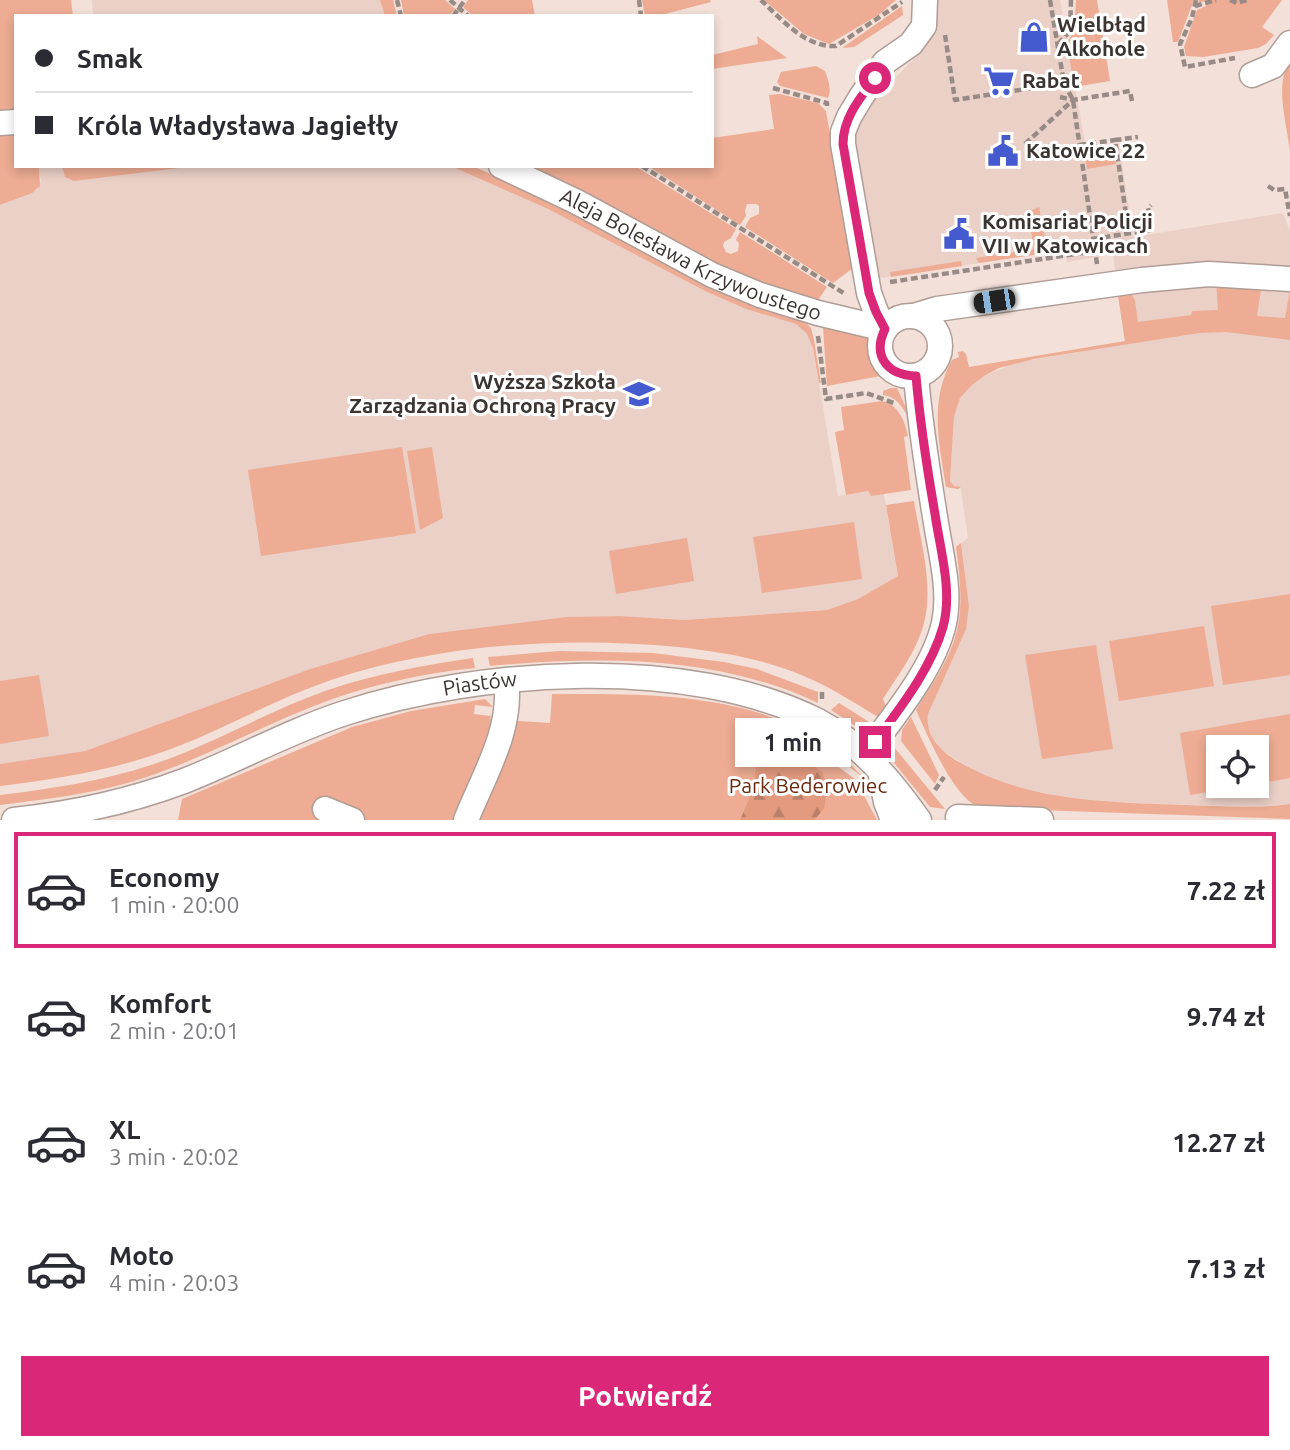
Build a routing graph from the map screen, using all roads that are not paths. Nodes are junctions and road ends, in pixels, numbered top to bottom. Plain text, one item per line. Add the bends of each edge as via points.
1 (925, 0) edge
2 (1290, 43) edge
3 (1249, 65) road end
4 (505, 168) edge
5 (1290, 279) edge
6 (980, 304) junction
7 (914, 316) junction
8 (880, 321) junction
9 (940, 341) junction
10 (916, 376) junction
11 (506, 681) junction
12 (873, 763) junction
13 (325, 808) dead end
14 (958, 817) dead end
15 (14, 820) edge
16 (352, 820) edge
17 (466, 820) edge
18 (893, 820) edge
19 (919, 820) edge
20 (1041, 820) edge

1 - 8 street via 924,26 911,44 885,62 843,132 863,282
2 - 3 street via 1273,66
4 - 8 street, Aleja Bolesława Krzywoustego via 712,275 760,295 816,313
5 - 6 street via 1209,274
6 - 7 street
6 - 9 street via 953,321
7 - 8 street
7 - 9 street via 931,324
8 - 10 street via 879,347 887,366
9 - 10 street via 934,364
10 - 12 street via 946,611 925,667
11 - 12 street, Piastów via 626,678 746,693 819,722
11 - 15 street, Piastów via 453,687 346,712 146,794
11 - 17 street via 508,701 500,737
12 - 18 street
12 - 19 street, Piastów
13 - 16 street
14 - 20 street

